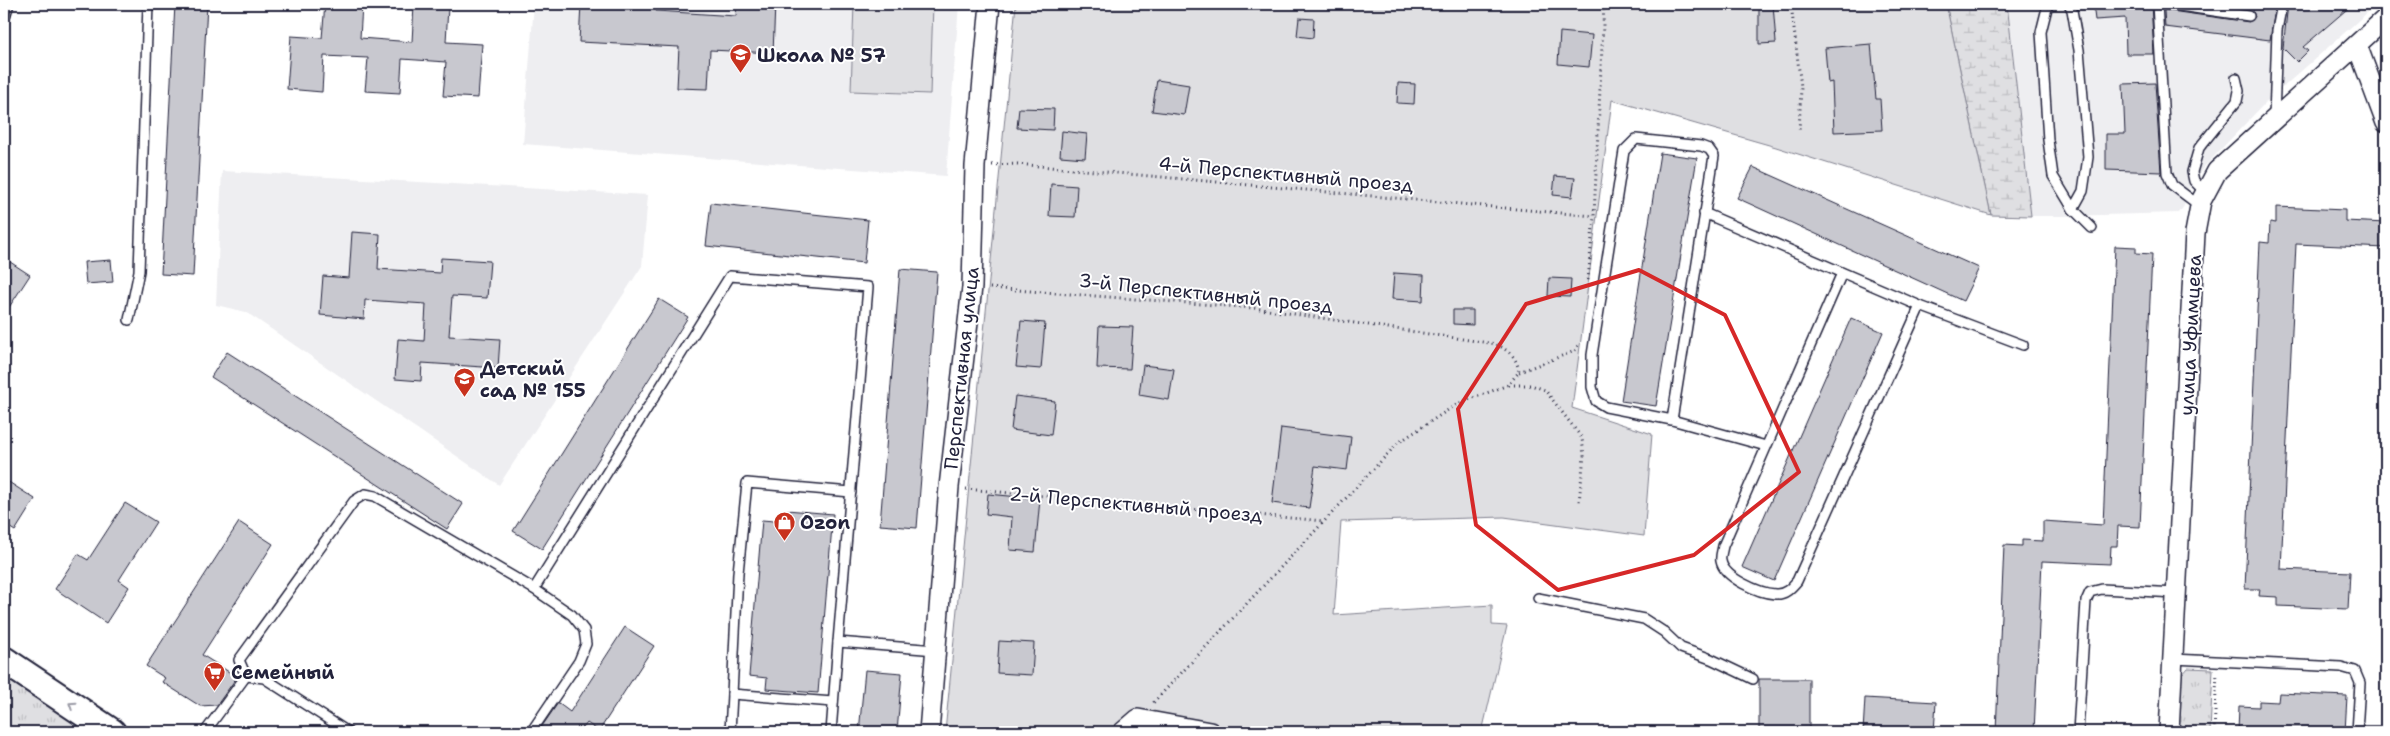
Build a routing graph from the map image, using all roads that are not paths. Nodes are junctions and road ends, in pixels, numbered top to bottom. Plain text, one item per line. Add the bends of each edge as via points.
1 (9, 4) edge
2 (148, 4) edge
3 (990, 4) edge
4 (2048, 4) edge
5 (2069, 4) edge
6 (2157, 4) edge
7 (2166, 4) edge
8 (2282, 4) edge
9 (2249, 16) dead end
10 (2386, 18) edge
11 (4, 20) edge
12 (2357, 45) junction
13 (2236, 78) dead end
14 (2274, 120) junction
15 (2386, 123) edge
16 (2202, 199) junction
17 (2074, 209) junction
18 (1704, 213) junction
19 (2092, 228) dead end
20 (1842, 274) junction
21 (1920, 306) junction
22 (129, 320) dead end
23 (2023, 344) dead end
24 (1672, 420) junction
25 (1766, 446) junction
26 (851, 492) junction
27 (534, 589) junction
28 (2176, 593) junction
29 (1538, 598) dead end
30 (838, 642) junction
31 (936, 650) junction
32 (2173, 659) junction
33 (4, 660) edge
34 (246, 676) junction
35 (1753, 679) dead end
36 (732, 694) junction
37 (833, 702) junction
38 (112, 732) edge
39 (205, 732) edge
40 (348, 732) edge
41 (531, 732) edge
42 (730, 732) edge
43 (831, 732) edge
44 (929, 732) edge
45 (1123, 732) edge
46 (1210, 732) edge
47 (2078, 732) edge
48 (2169, 732) edge
49 (2357, 732) edge

1 - 11 lane
2 - 22 lane via 140,271
3 - 31 street, Перспективная улица via 975,166 972,287 948,487
4 - 17 lane via 2041,32 2048,140 2053,176
5 - 17 lane via 2079,50 2088,157 2083,191
6 - 16 lane via 2166,173 2172,186
7 - 9 lane
8 - 14 lane via 2277,30
10 - 12 street, улица Уфимцева
12 - 14 street, улица Уфимцева
12 - 15 street
13 - 16 lane via 2237,101 2199,148 2192,172
14 - 16 street, улица Уфимцева via 2216,171
16 - 28 street, улица Уфимцева via 2195,234
17 - 19 lane
18 - 20 lane
18 - 24 lane
18 - 24 lane via 1714,156 1709,149 1636,139 1624,151 1592,355 1592,387 1596,400 1606,407
20 - 21 lane
20 - 25 lane
21 - 23 lane
21 - 25 lane via 1798,581 1788,591 1776,594 1744,584 1726,573 1720,561 1723,546
24 - 25 lane
26 - 27 lane via 868,287 730,276
26 - 30 lane
26 - 36 lane via 747,483 738,573
27 - 34 lane via 375,496 366,494 354,501 239,660
27 - 41 lane via 572,615 584,630 586,644 579,661
28 - 32 street, улица Уфимцева
28 - 47 lane via 2102,589 2090,592 2086,601
29 - 35 lane via 1644,619 1681,648 1711,658
30 - 31 lane
30 - 37 lane
31 - 44 street, Перспективная улица
32 - 48 street, улица Уфимцева
32 - 49 lane via 2341,667 2355,671 2360,683
38 -> 33 main road
34 - 39 lane
34 - 40 lane via 264,678
36 - 37 lane
36 - 42 lane
37 - 43 lane
45 - 46 street via 1138,719

